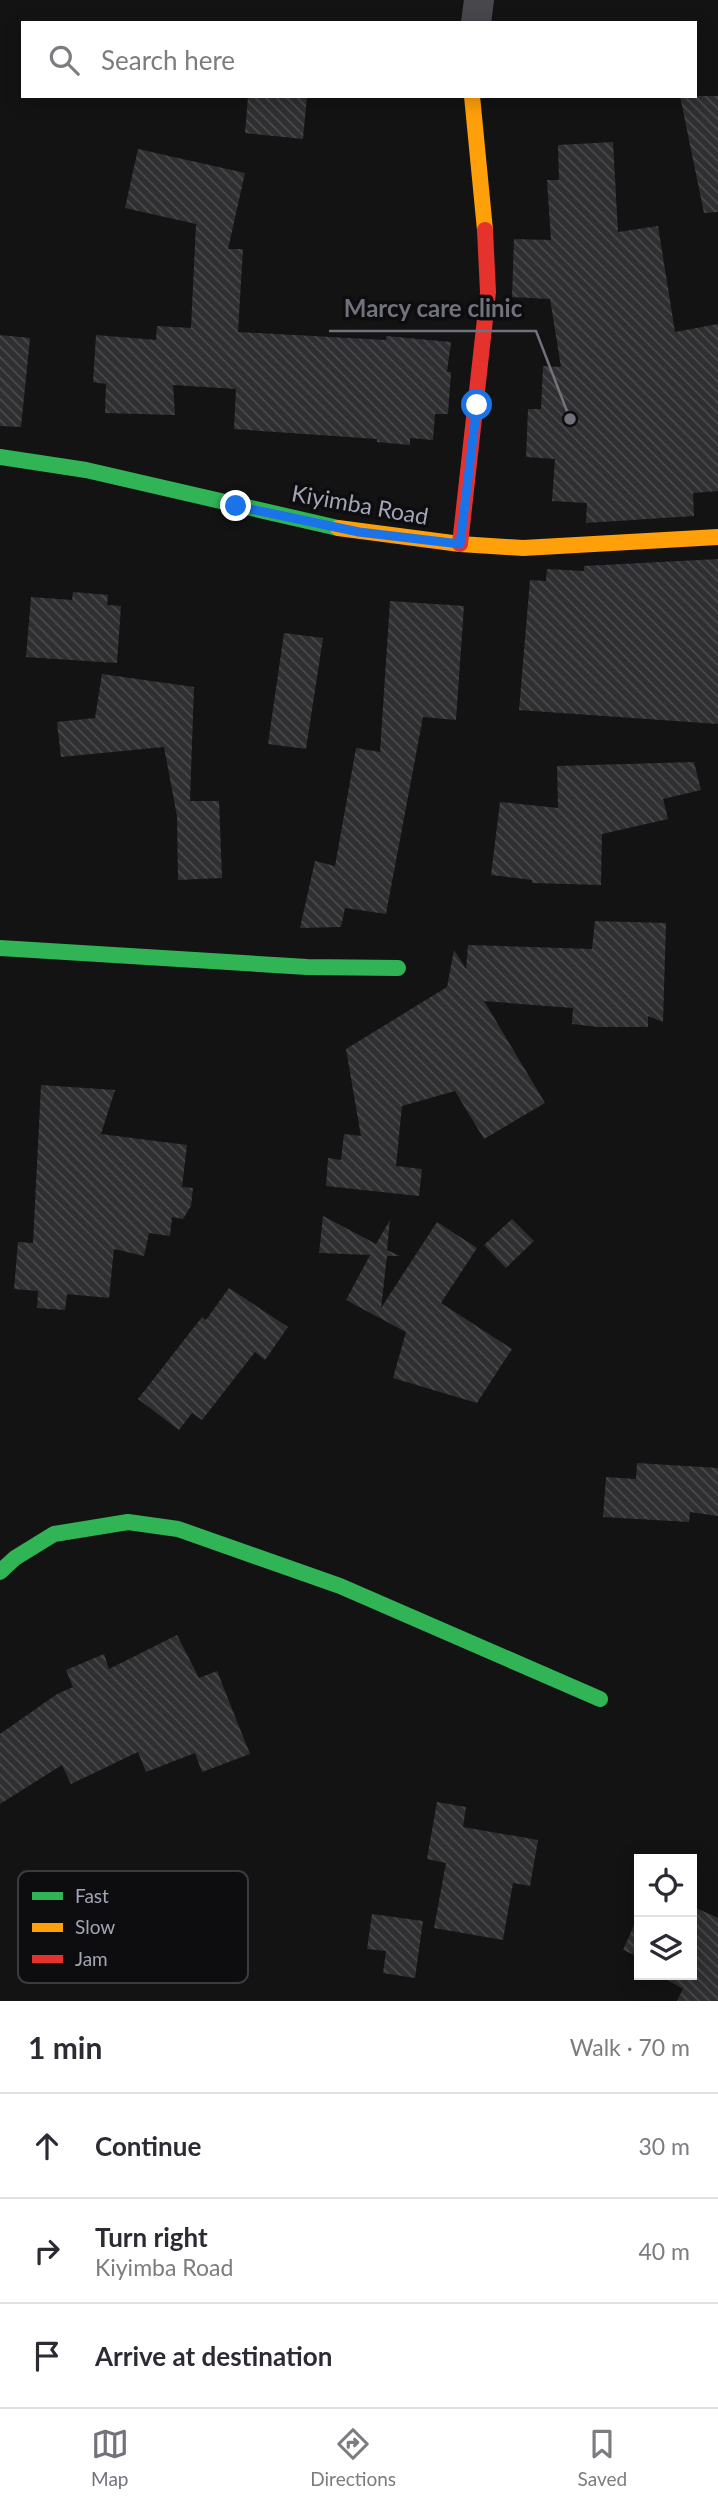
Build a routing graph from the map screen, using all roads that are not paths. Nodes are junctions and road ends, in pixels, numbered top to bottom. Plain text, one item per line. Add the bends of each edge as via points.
1 (479, 0) edge
2 (476, 21) edge
3 (472, 98) edge
4 (0, 457) edge
5 (718, 537) edge
6 (460, 544) junction
7 (0, 948) edge
8 (398, 968) dead end
9 (0, 1572) edge
10 (600, 1699) dead end

1 - 2 street
3 - 6 street via 488,292
4 - 6 street, Kiyimba Road via 86,470 359,532
5 - 6 street, Kiyimba Road via 523,548
7 - 8 street via 307,967
9 - 10 street via 54,1534 128,1522 178,1529 340,1586

